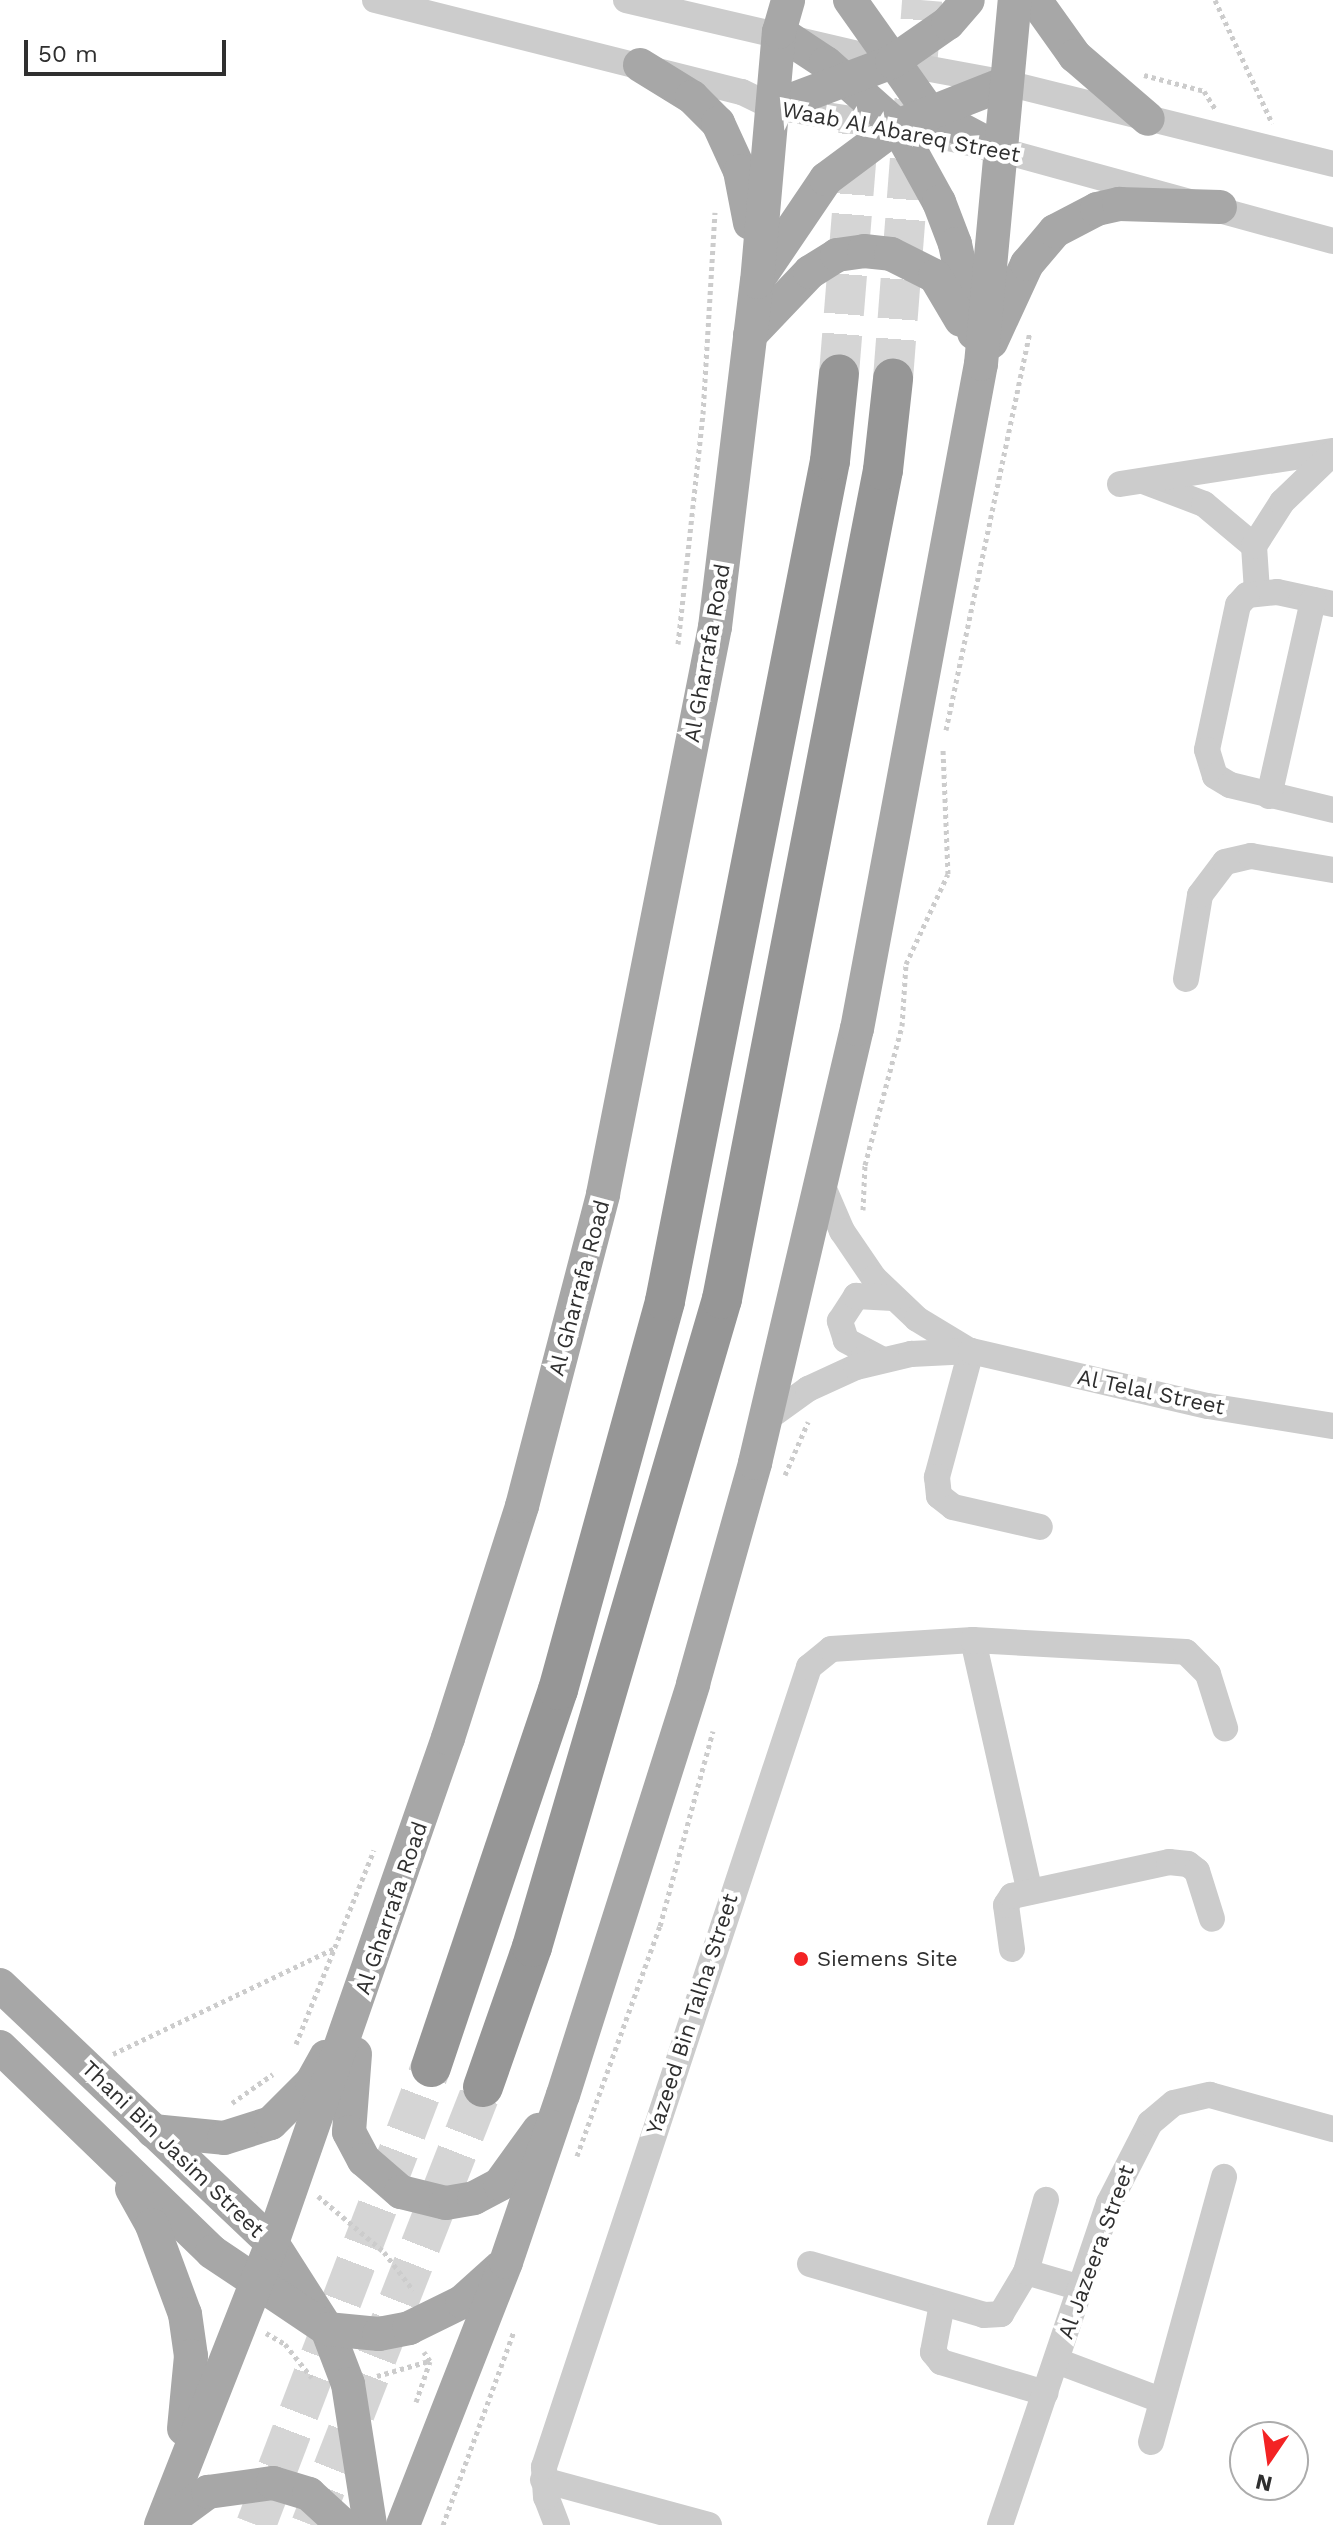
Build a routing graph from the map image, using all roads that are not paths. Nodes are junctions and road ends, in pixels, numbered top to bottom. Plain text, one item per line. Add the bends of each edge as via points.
1 (375, 0) edge
2 (626, 0) edge
3 (850, 0) edge
4 (968, 0) edge
5 (1015, 0) edge
6 (1035, 0) edge
7 (783, 16) edge
8 (892, 62) junction
9 (640, 65) junction
10 (846, 80) junction
11 (1006, 83) junction
12 (773, 107) junction
13 (930, 113) junction
14 (1148, 119) junction
15 (897, 126) junction
16 (1000, 150) junction
17 (1333, 164) edge
18 (1220, 207) junction
19 (1333, 241) edge
20 (757, 282) junction
21 (750, 335) junction
22 (981, 364) junction
23 (839, 374) tunnel mouth
24 (893, 379) tunnel mouth
25 (1333, 452) edge
26 (1254, 546) junction
27 (1257, 591) junction
28 (1323, 602) edge
29 (1269, 796) junction
30 (1333, 810) edge
31 (1333, 870) edge
32 (1186, 979) dead end
33 (820, 1180) junction
34 (893, 1298) junction
35 (971, 1351) junction
36 (881, 1359) junction
37 (765, 1420) junction
38 (1333, 1426) edge
39 (1040, 1527) dead end
40 (973, 1640) junction
41 (1225, 1728) dead end
42 (1030, 1892) junction
43 (1212, 1919) dead end
44 (1012, 1949) dead end
45 (366, 1983) junction
46 (0, 1985) edge
47 (0, 2047) edge
48 (431, 2067) tunnel mouth
49 (483, 2087) tunnel mouth
50 (563, 2095) junction
51 (1333, 2129) edge
52 (153, 2131) junction
53 (116, 2161) junction
54 (1224, 2177) dead end
55 (1046, 2200) dead end
56 (272, 2243) junction
57 (506, 2262) junction
58 (810, 2264) dead end
59 (1026, 2272) junction
60 (254, 2283) junction
61 (1081, 2288) junction
62 (942, 2304) junction
63 (327, 2329) junction
64 (1057, 2361) junction
65 (1045, 2393) junction
66 (1161, 2400) junction
67 (1151, 2442) dead end
68 (179, 2469) junction
69 (543, 2480) junction
70 (162, 2525) edge
71 (343, 2525) edge
72 (370, 2525) edge
73 (403, 2525) edge
74 (557, 2525) edge
75 (709, 2525) edge
76 (1000, 2525) edge

1 - 9 street, Waab Al Abareq Street
2 - 7 street
3 - 8 main road
4 - 8 main road via 948,23
5 - 11 main road
6 - 14 main road via 1075,56
7 - 8 street
7 - 10 main road
7 - 12 main road, Al Gharrafa Road
8 - 10 main road
8 - 11 street
8 - 13 main road
9 - 12 street, Waab Al Abareq Street via 742,92
9 - 20 main road via 692,97 730,140 749,209
10 - 12 main road
10 - 15 main road
11 - 13 main road
11 - 14 street
11 - 16 main road
12 - 15 street, Waab Al Abareq Street
12 - 20 main road, Al Gharrafa Road
13 - 15 main road
13 - 16 main road
14 - 17 street
15 - 16 street, Waab Al Abareq Street
15 - 20 main road via 826,179
15 - 22 main road via 924,168 955,244
16 - 18 street, Waab Al Abareq Street
16 - 22 main road
18 - 19 street, Waab Al Abareq Street
18 - 22 main road via 1119,204 1055,231 1027,264
20 - 21 main road, Al Gharrafa Road
21 - 22 main road via 802,279 837,255 891,254 935,276
21 - 45 main road, Al Gharrafa Road via 715,627 603,1194 522,1506
22 - 33 main road via 857,1029
23 - 48 highway via 830,461 665,1301 558,1690
24 - 49 highway via 883,470 722,1299 532,1947
25 - 26 street via 1282,502
25 - 26 street via 1129,482 1204,504
26 - 27 street
27 - 28 street
27 - 29 street via 1238,605 1207,750 1215,776
28 - 29 street
29 - 30 street
31 - 32 street via 1251,856 1225,862 1200,895
33 - 34 street via 857,1255
33 - 37 main road
34 - 35 street
34 - 36 street via 856,1296 840,1321 846,1340
35 - 36 street
35 - 38 street, Al Telal Street via 1208,1406
35 - 39 street via 937,1477 939,1496 953,1507
36 - 37 street via 808,1389
37 - 50 main road via 693,1684
40 - 41 street, Yazeed Bin Talha Street via 1186,1652 1203,1665
40 - 42 street
40 - 69 street, Yazeed Bin Talha Street via 831,1649 809,1667 801,1682
42 - 43 street via 1169,1862 1188,1864 1197,1871
42 - 44 street via 1012,1896 1006,1905
45 - 50 main road via 348,2097 349,2132 364,2160 401,2192 446,2203 474,2198 500,2184
45 - 52 main road via 312,2082 271,2123 224,2138
45 - 56 main road, Al Gharrafa Road
46 - 52 main road, Thani Bin Jasim Street
47 - 53 main road, Thani Bin Jasim Street
50 - 57 main road
51 - 61 street, Al Jazeera Street via 1210,2095 1184,2098 1161,2110 1122,2172
52 - 56 main road, Thani Bin Jasim Street
53 - 60 main road, Thani Bin Jasim Street via 212,2252
53 - 68 main road via 152,2225 185,2314 191,2356
54 - 66 street
55 - 59 street
56 - 60 main road, Al Gharrafa Road
56 - 63 main road, Thani Bin Jasim Street
57 - 63 main road, Thani Bin Jasim Street via 462,2302 409,2328 379,2334
57 - 73 main road
58 - 62 street
59 - 61 street
59 - 62 street via 1001,2314
60 - 63 main road, Thani Bin Jasim Street
60 - 68 main road, Al Gharrafa Road
61 - 64 street, Al Jazeera Street
62 - 65 street via 933,2352 941,2362
63 - 72 main road, Thani Bin Jasim Street via 348,2384
64 - 65 street, Al Jazeera Street
64 - 66 street
65 - 76 street, Al Jazeera Street
66 - 67 street
68 - 70 main road, Al Gharrafa Road
69 - 74 street
69 - 75 street
70 - 71 main road via 208,2492 273,2483 309,2494

